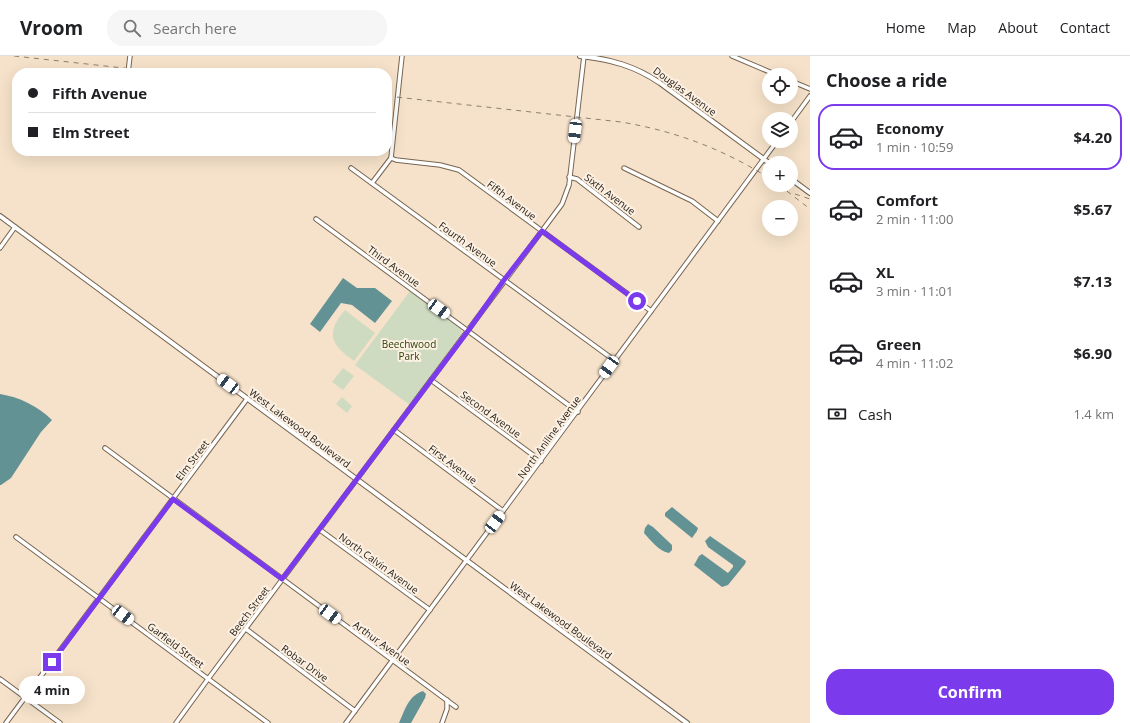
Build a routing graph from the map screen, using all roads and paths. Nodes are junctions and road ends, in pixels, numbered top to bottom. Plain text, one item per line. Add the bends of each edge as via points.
1 (130, 56) edge
2 (402, 56) edge
3 (580, 56) edge
4 (584, 56) edge
5 (732, 56) edge
6 (129, 68) edge
7 (762, 69) edge
8 (798, 84) edge
9 (810, 89) edge
10 (810, 96) edge
11 (798, 112) edge
12 (392, 149) edge
13 (391, 158) joint
14 (762, 158) edge
15 (762, 162) edge
16 (351, 168) dead end
17 (624, 168) dead end
18 (569, 177) junction
19 (372, 183) junction
20 (798, 184) edge
21 (810, 193) edge
22 (0, 216) edge
23 (316, 219) dead end
24 (718, 221) junction
25 (16, 227) junction
26 (639, 227) dead end
27 (542, 231) junction
28 (0, 248) edge
29 (504, 280) junction
30 (652, 311) junction
31 (468, 331) junction
32 (614, 360) junction
33 (431, 380) junction
34 (247, 399) junction
35 (578, 412) junction
36 (394, 430) junction
37 (104, 448) dead end
38 (541, 461) junction
39 (356, 480) junction
40 (173, 499) junction
41 (503, 512) junction
42 (320, 530) junction
43 (16, 537) dead end
44 (467, 560) junction
45 (282, 579) junction
46 (99, 598) junction
47 (430, 610) junction
48 (246, 629) junction
49 (392, 660) junction
50 (0, 679) edge
51 (208, 679) junction
52 (25, 698) junction
53 (447, 700) junction
54 (456, 707) dead end
55 (355, 711) junction
56 (6, 723) edge
57 (60, 723) edge
58 (176, 723) edge
59 (268, 723) edge
60 (346, 723) edge
61 (442, 723) edge
62 (687, 723) edge

1 - 6 street
2 - 12 street
3 - 4 street, Douglas Avenue
4 - 14 street, Douglas Avenue via 615,61 646,73
4 - 18 street, Beech Street
5 - 7 street
8 - 9 street
10 - 11 street
13 - 19 street
13 - 27 street, Fifth Avenue via 459,170
15 - 24 street, North Aniline Avenue
16 - 19 street, Fourth Avenue
17 - 24 street via 692,201
18 - 26 street, Sixth Avenue via 577,179
18 - 27 street, Beech Street via 562,204
19 - 29 street, Fourth Avenue
20 - 21 street
22 - 25 street, West Lakewood Boulevard
23 - 31 street, Third Avenue
24 - 30 street, North Aniline Avenue
25 - 28 street
25 - 34 street, West Lakewood Boulevard
27 - 29 street, Beech Street
27 - 30 street, Fifth Avenue
29 - 31 street, Beech Street
29 - 32 street, Fourth Avenue
30 - 32 street, North Aniline Avenue
31 - 33 street, Beech Street
31 - 35 street, Third Avenue
32 - 35 street, North Aniline Avenue
33 - 36 street, Beech Street
33 - 38 street, Second Avenue
34 - 39 street, West Lakewood Boulevard
34 - 40 street, Elm Street
35 - 38 street, North Aniline Avenue
36 - 39 street, Beech Street
36 - 41 street, First Avenue
37 - 40 street, Arthur Avenue
38 - 41 street, North Aniline Avenue
39 - 42 street, Beech Street
39 - 44 street, West Lakewood Boulevard
40 - 45 street, Arthur Avenue
40 - 46 street, Elm Street
41 - 44 street, North Aniline Avenue
42 - 45 street, Beech Street
42 - 47 street, North Calvin Avenue
43 - 46 street, Garfield Street
44 - 47 street, North Aniline Avenue
44 - 62 street, West Lakewood Boulevard
45 - 48 street, Beech Street
45 - 49 street, Arthur Avenue
46 - 51 street, Garfield Street
46 - 52 street, Elm Street
47 - 49 street, North Aniline Avenue
48 - 51 street, Beech Street
48 - 55 street, Robar Drive
49 - 53 street, Arthur Avenue
49 - 55 street, North Aniline Avenue
50 - 52 street
51 - 58 street, Beech Street
51 - 59 street, Garfield Street
52 - 56 street, Elm Street
52 - 57 street
53 - 54 street, Arthur Avenue
53 - 61 street
55 - 60 street, North Aniline Avenue

